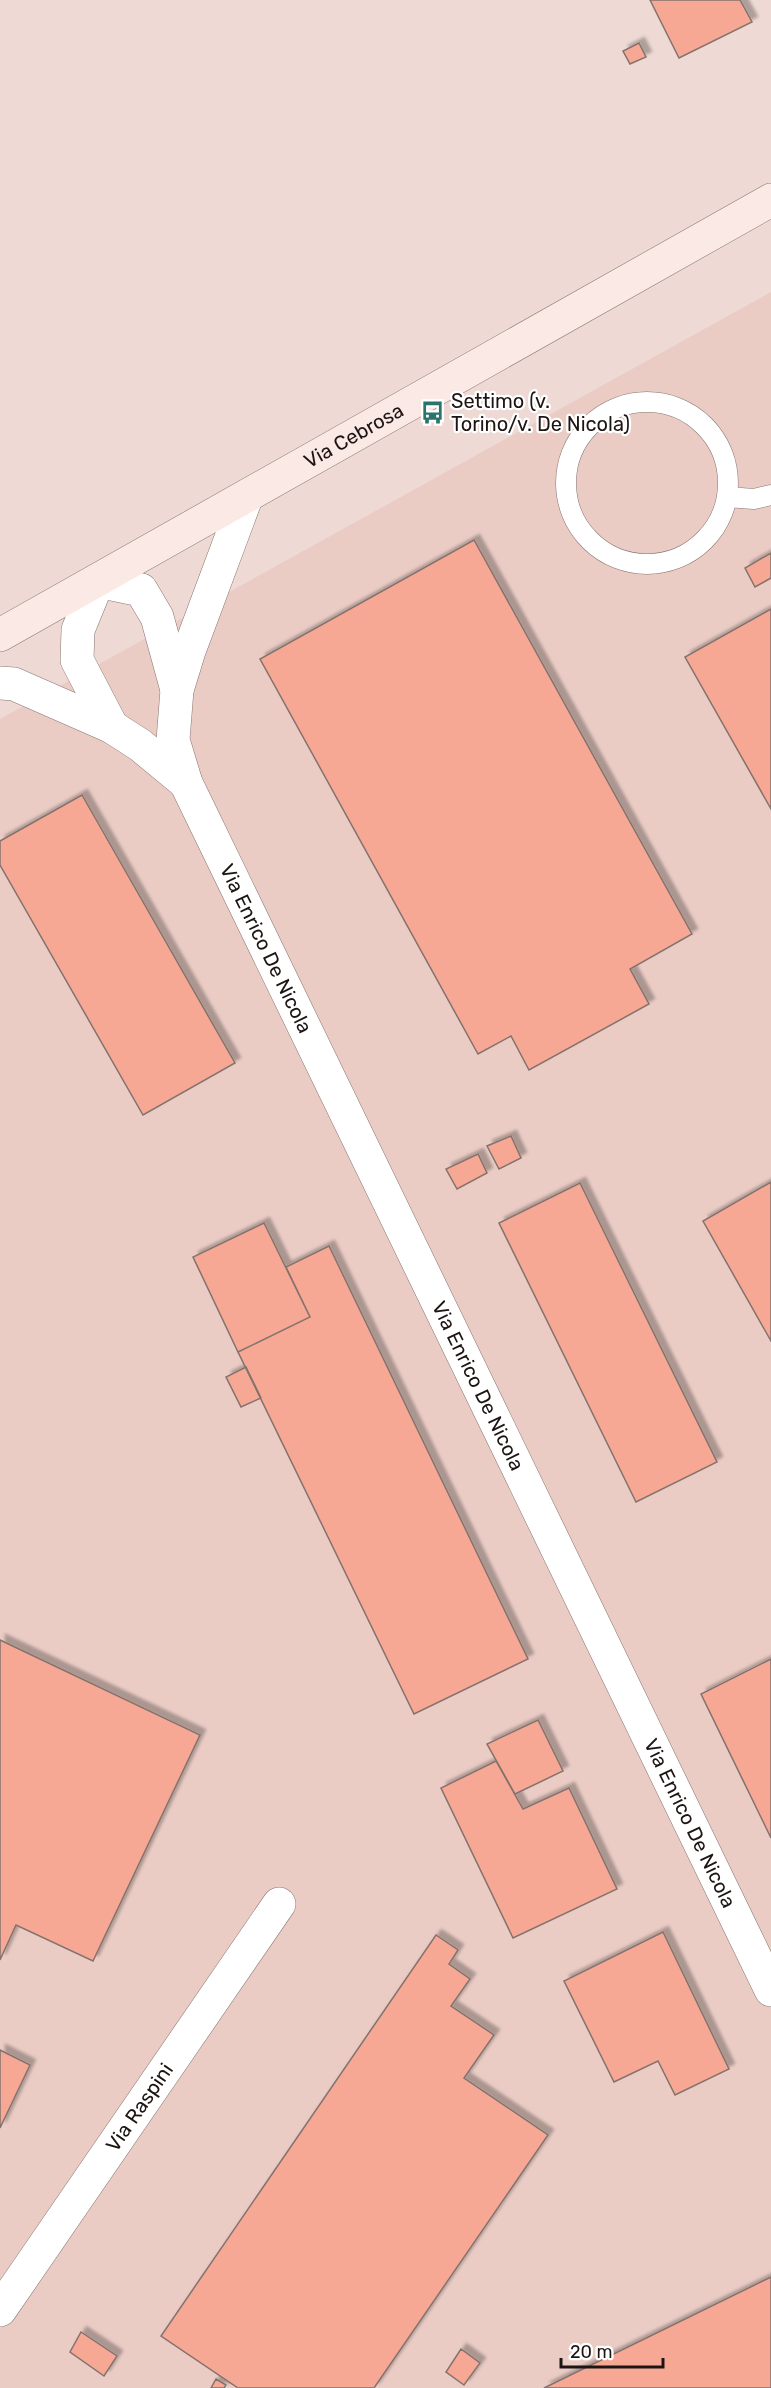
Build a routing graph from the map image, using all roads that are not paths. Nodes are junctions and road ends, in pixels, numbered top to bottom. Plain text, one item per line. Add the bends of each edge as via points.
1 (771, 200) edge
2 (771, 495) edge
3 (727, 497) junction
4 (246, 498) junction
5 (98, 581) junction
6 (0, 635) edge
7 (0, 683) edge
8 (177, 690) junction
9 (112, 727) junction
10 (186, 783) junction
11 (279, 1904) dead end
12 (771, 1990) edge
13 (0, 2310) edge

1 - 4 main road, Via Cebrosa
2 - 3 lane via 754,499
3 - 3 lane via 728,471 719,446 704,425 682,410 656,402 630,403 592,424 572,451 565,477 567,501 576,525 592,544 612,558 637,564 662,564 685,556 705,541 720,521
4 - 5 main road, Via Cebrosa
4 - 8 street, Via Enrico De Nicola
5 - 6 main road, Via Cebrosa
5 - 8 street, Via Enrico De Nicola via 141,590 157,617
5 - 9 street via 78,630 78,660
7 - 9 street, Via Enrico De Nicola via 15,684
8 - 10 street, Via Enrico De Nicola via 173,740
9 - 10 street, Via Enrico De Nicola
10 - 12 street, Via Enrico De Nicola
11 - 13 street, Via Raspini

